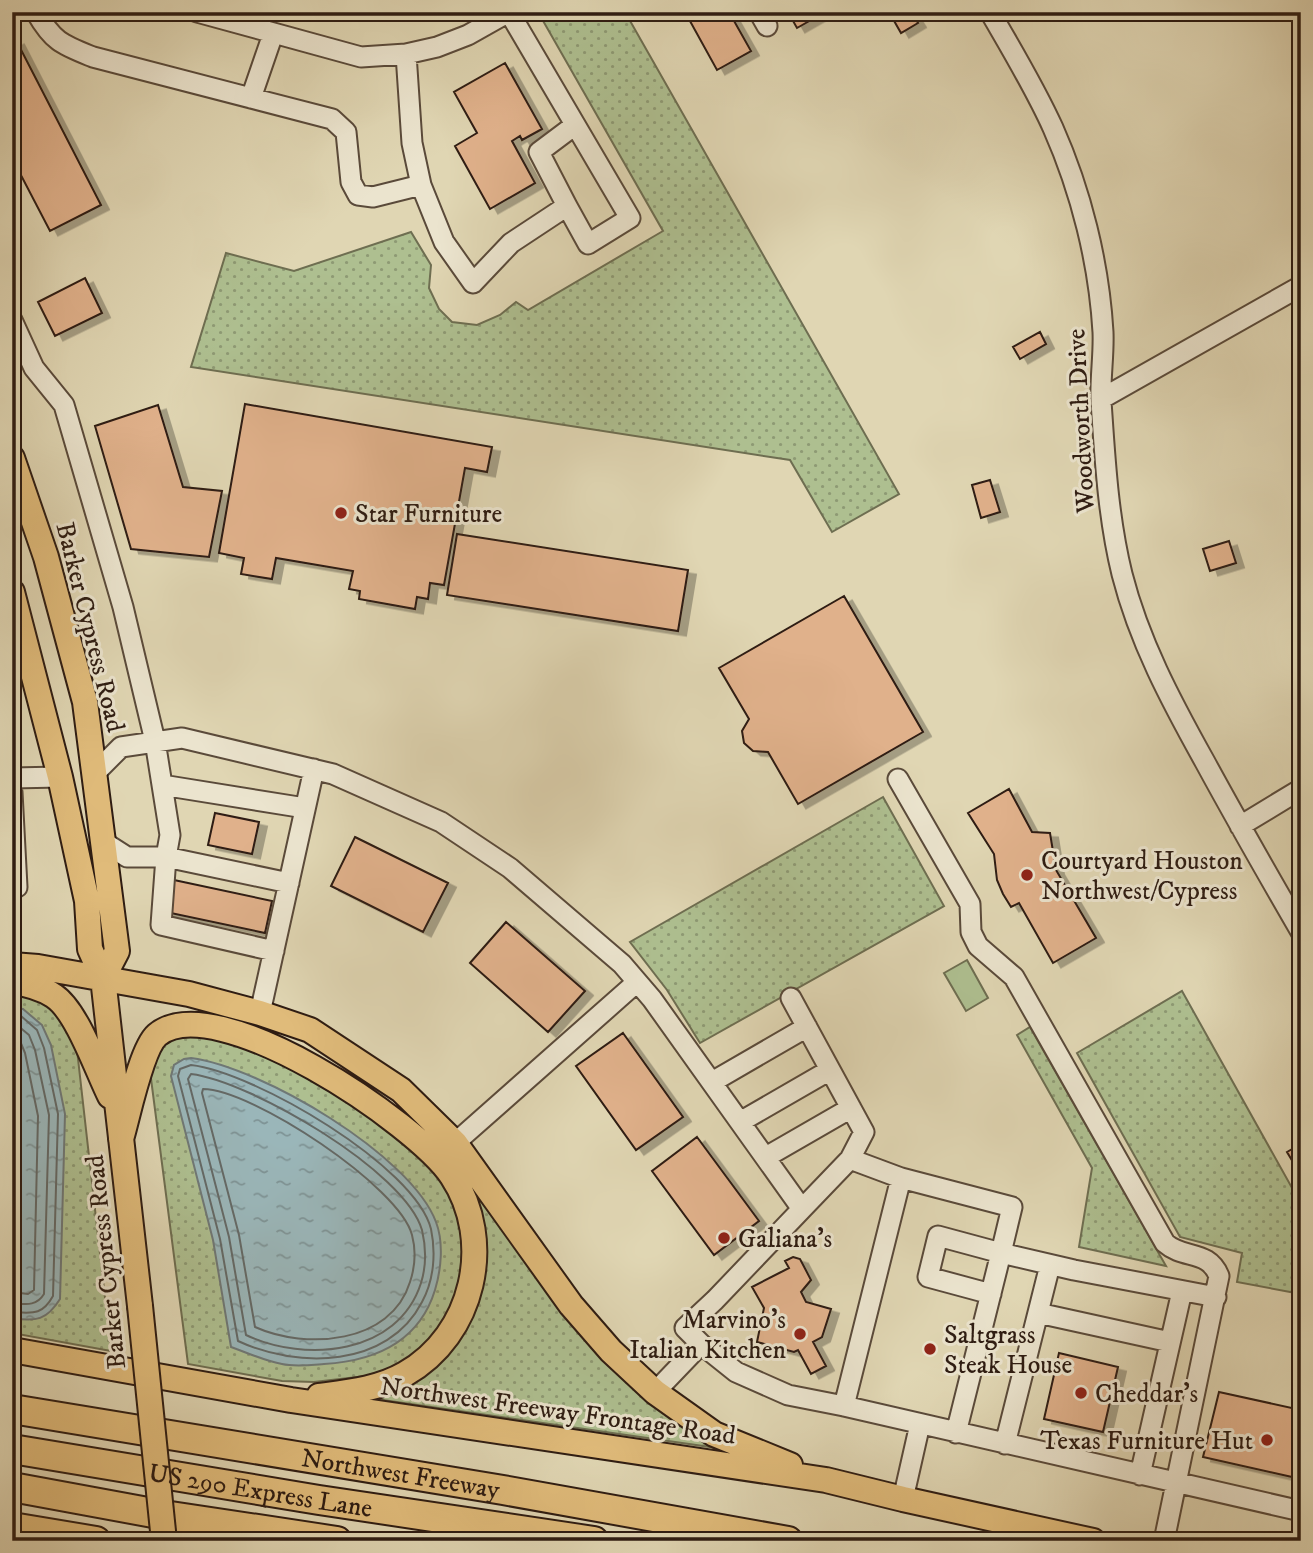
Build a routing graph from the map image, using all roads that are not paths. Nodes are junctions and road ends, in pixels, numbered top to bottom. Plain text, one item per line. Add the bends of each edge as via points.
1 (36, 12) edge
2 (197, 12) edge
3 (509, 12) edge
4 (998, 15) edge
5 (273, 34) junction
6 (406, 54) junction
7 (251, 98) junction
8 (575, 125) junction
9 (421, 185) junction
10 (567, 206) junction
11 (1301, 286) edge
12 (12, 320) edge
13 (1101, 399) junction
14 (12, 458) edge
15 (12, 592) edge
16 (64, 622) junction
17 (21, 624) junction
18 (90, 734) junction
19 (155, 741) junction
20 (121, 747) junction
21 (314, 769) junction
22 (95, 773) junction
23 (60, 777) junction
24 (12, 778) edge
25 (898, 779) dead end
26 (162, 785) junction
27 (1301, 789) edge
28 (12, 792) edge
29 (305, 808) junction
30 (1240, 826) junction
31 (102, 841) junction
32 (14, 844) edge
33 (127, 857) junction
34 (166, 858) junction
35 (107, 878) junction
36 (289, 883) junction
37 (12, 890) edge
38 (1301, 932) edge
39 (274, 951) junction
40 (12, 965) edge
41 (103, 978) junction
42 (12, 982) edge
43 (637, 982) junction
44 (791, 998) dead end
45 (260, 1013) junction
46 (807, 1027) junction
47 (830, 1070) junction
48 (712, 1082) junction
49 (851, 1108) junction
50 (740, 1122) junction
51 (120, 1127) junction
52 (455, 1143) junction
53 (766, 1157) junction
54 (850, 1159) junction
55 (901, 1178) junction
56 (803, 1209) junction
57 (1001, 1253) junction
58 (1050, 1265) junction
59 (1182, 1291) junction
60 (990, 1294) junction
61 (1216, 1297) junction
62 (1038, 1313) junction
63 (1170, 1342) junction
64 (701, 1344) junction
65 (12, 1350) edge
66 (655, 1392) junction
67 (291, 1400) junction
68 (844, 1406) junction
69 (12, 1409) edge
70 (920, 1424) junction
71 (956, 1433) junction
72 (1005, 1444) junction
73 (12, 1449) edge
74 (1140, 1475) junction
75 (826, 1479) junction
76 (1176, 1484) junction
77 (12, 1487) edge
78 (903, 1499) junction
79 (1301, 1511) edge
80 (12, 1527) edge
81 (96, 1541) edge
82 (164, 1541) edge
83 (337, 1541) edge
84 (594, 1541) edge
85 (788, 1541) edge
86 (1093, 1541) edge
87 (1164, 1541) edge

1 - 7 street via 62,45
2 - 5 street
3 - 6 street via 468,35
3 - 8 street
4 - 13 street, Woodworth Drive via 1053,128 1087,232 1103,334
5 - 6 street via 361,57
5 - 7 street
6 - 9 street via 412,143
7 - 9 street via 332,119 346,132 351,182 358,195 373,197
8 - 10 street via 538,152
8 - 10 street via 630,218 588,244
9 - 10 street via 444,242 473,283 511,243
11 - 13 street
12 - 19 street via 34,368 64,405 123,607
13 - 30 street, Woodworth Drive via 1112,528 1138,626 1174,707
14 - 16 main road, Barker Cypress Road
15 - 17 main road, Barker Cypress Road
16 - 17 main road
16 - 18 main road, Barker Cypress Road
17 - 23 main road, Barker Cypress Road
18 - 20 street
18 - 22 main road, Barker Cypress Road
19 - 20 street
19 - 21 street via 182,738
19 - 26 street
20 - 22 street
21 - 29 street
21 - 43 street via 441,822 510,868
22 - 31 main road, Barker Cypress Road
23 - 24 street
23 - 41 main road, Barker Cypress Road via 87,901 90,949
25 - 61 street via 970,904 971,932 978,946 1014,977 1165,1243 1174,1251 1215,1265 1219,1276
26 - 29 street
26 - 34 street via 170,835
27 - 30 street
28 - 32 street
29 - 36 street
30 - 38 street, Woodworth Drive
31 - 33 street
31 - 35 main road, Barker Cypress Road
32 - 37 street via 17,887
33 - 34 street
33 - 35 street
34 - 36 street
34 - 39 street via 161,925
35 - 41 main road, Barker Cypress Road via 117,951
36 - 39 street
39 - 45 street
40 - 41 main road
41 - 45 main road
41 - 51 main road, Barker Cypress Road
42 - 51 main road via 33,985 55,997 72,1016
43 - 48 street
43 - 52 street
44 - 46 street
45 - 52 main road via 310,1030 401,1090
46 - 47 street
46 - 48 street
47 - 49 street
47 - 50 street
48 - 50 street
49 - 53 street
49 - 54 street via 864,1132
50 - 53 street
51 - 67 main road via 146,1050 156,1036 178,1026 210,1025 266,1044 337,1080 419,1140 452,1176 467,1205 475,1254 471,1286 451,1331 420,1365 391,1381
51 - 82 main road, Barker Cypress Road, bridge
52 - 66 main road via 571,1305
53 - 56 street
54 - 55 street
54 - 56 street
55 - 57 street via 1012,1207
55 - 68 street
56 - 64 street via 685,1328
57 - 58 street
57 - 60 street
57 - 60 street via 938,1236 928,1276
58 - 59 street
58 - 62 street
59 - 61 street
59 - 63 street
60 - 71 street
61 - 76 street
62 - 63 street
62 - 72 street
63 - 74 street
64 - 66 street
64 - 68 street via 736,1372 788,1395
65 - 67 main road, Northwest Freeway Frontage Road
66 - 75 main road via 714,1434
67 - 75 main road, Northwest Freeway Frontage Road
68 - 70 street
69 - 85 highway, Northwest Freeway
70 - 71 street
70 - 78 street
71 - 72 street
72 - 74 street
73 - 84 highway, US 290 Express Lane
74 - 76 street
75 - 78 main road, Northwest Freeway Frontage Road
76 - 79 street
76 - 87 street
77 - 83 highway
78 - 86 main road, Northwest Freeway Frontage Road
80 - 81 highway

